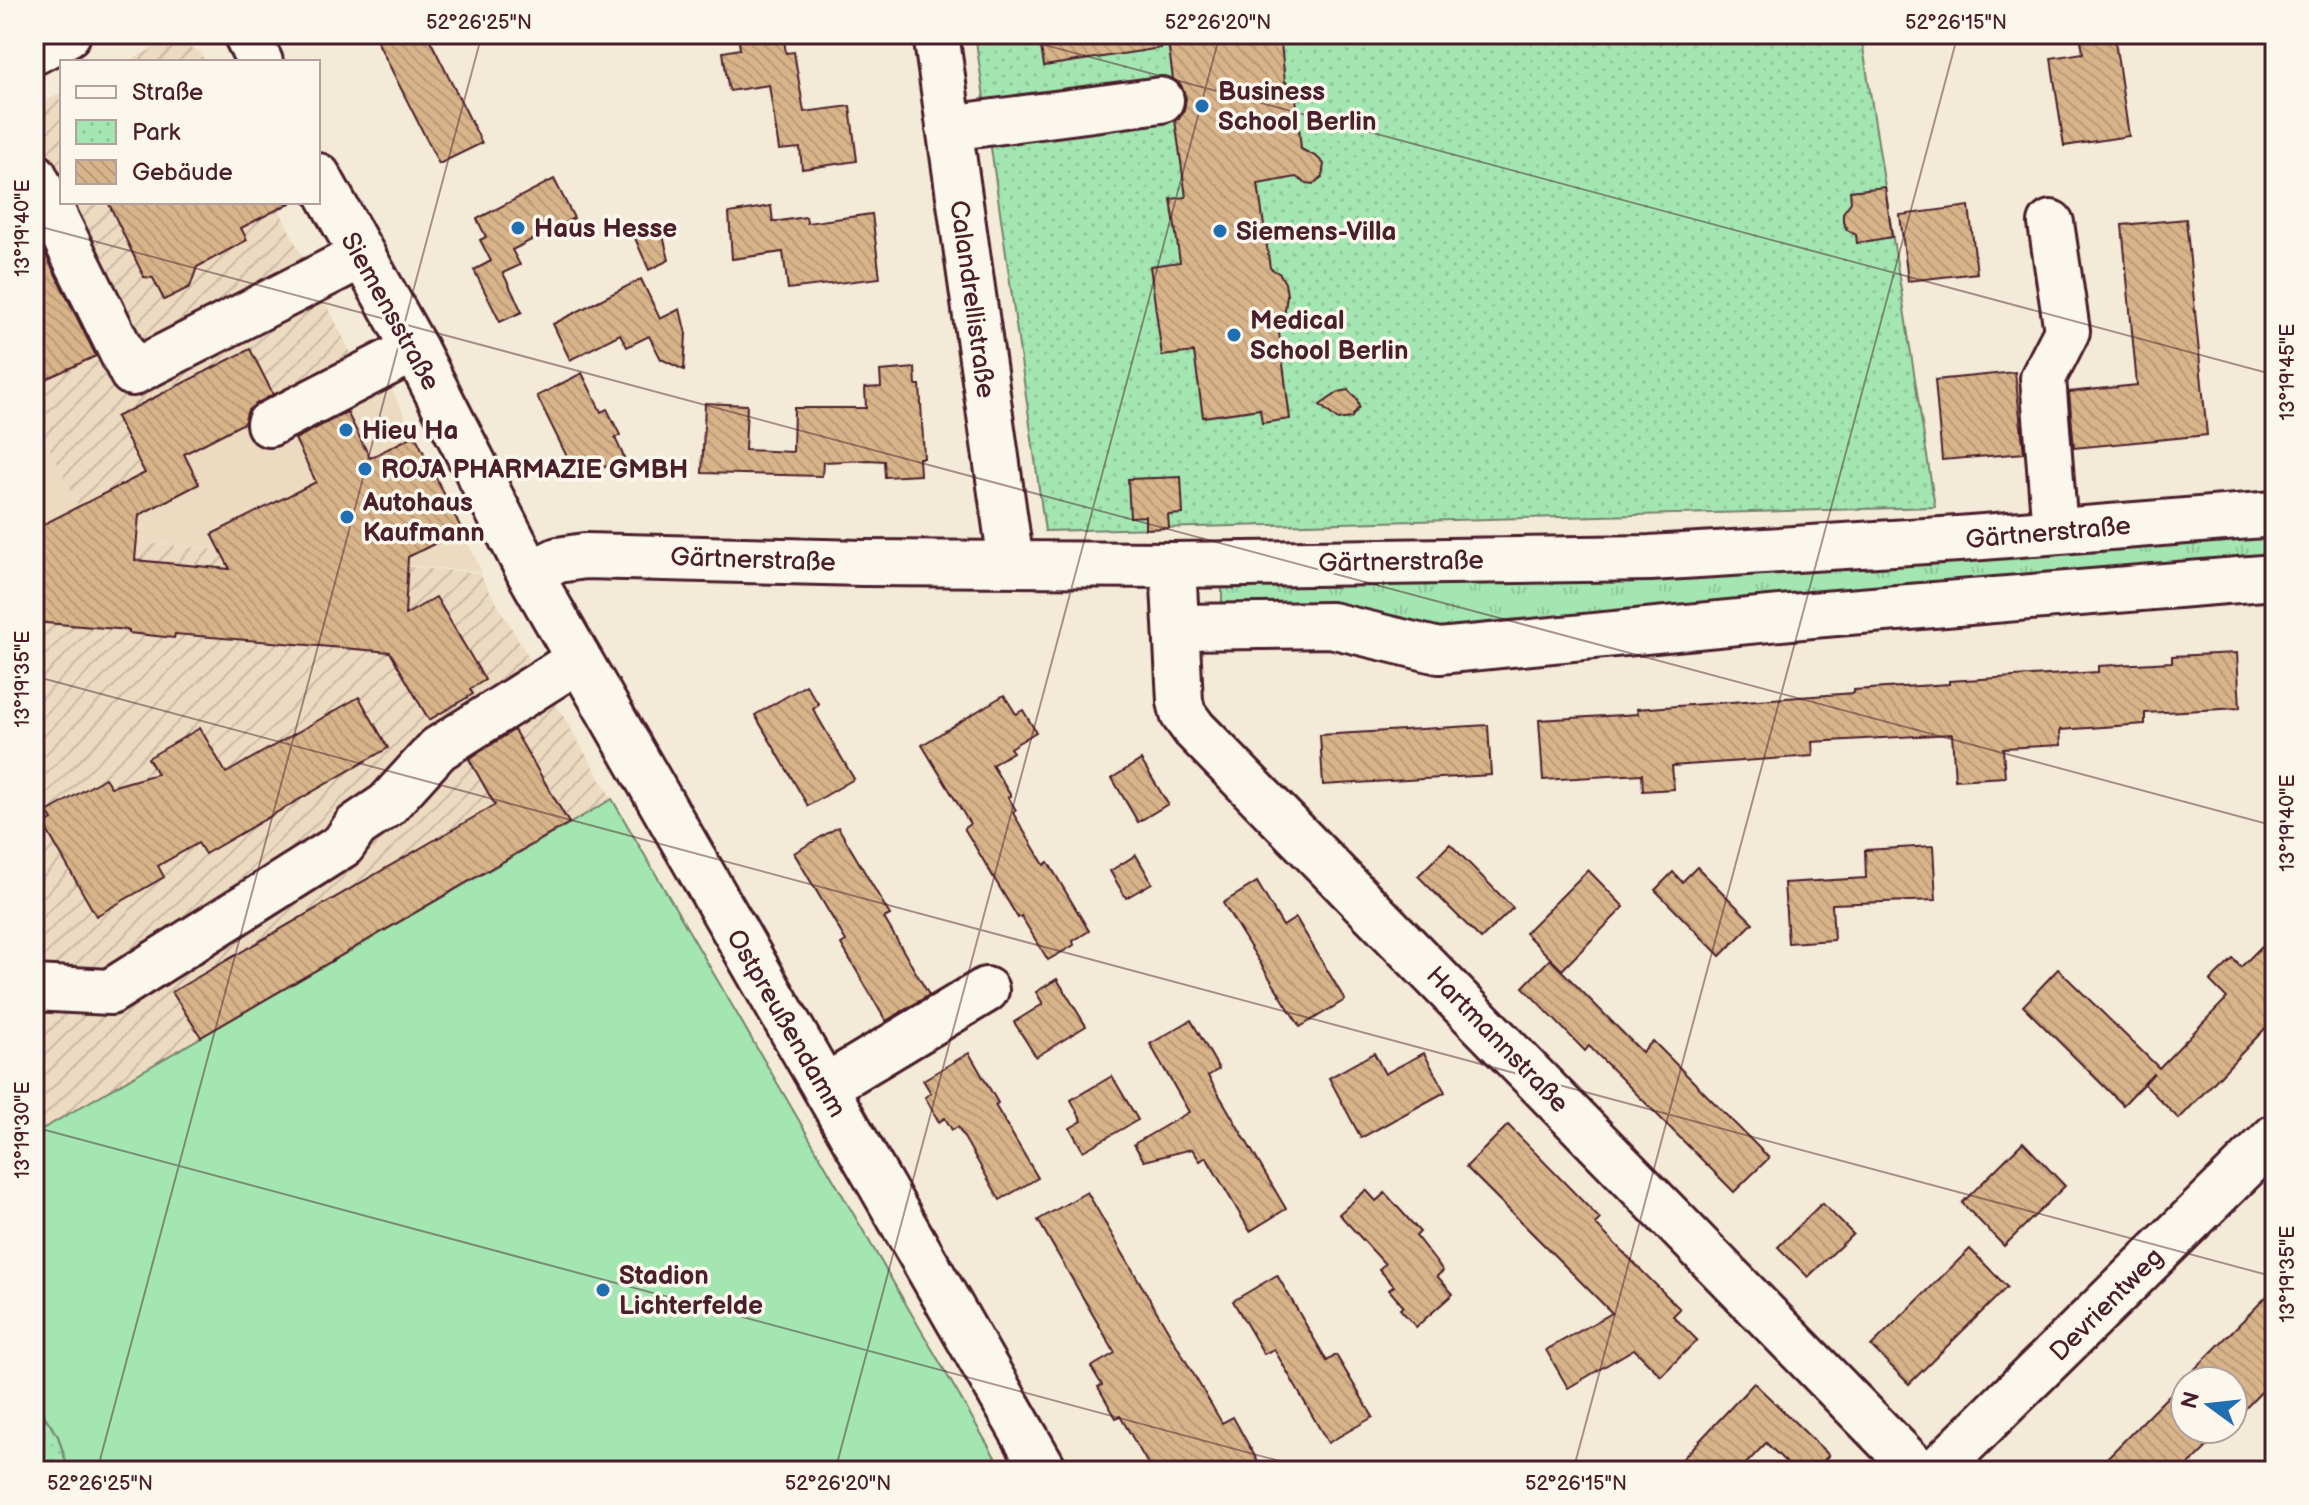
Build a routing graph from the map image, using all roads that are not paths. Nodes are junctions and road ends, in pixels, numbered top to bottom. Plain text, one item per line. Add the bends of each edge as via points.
1 (68, 34) edge
2 (246, 34) edge
3 (936, 34) edge
4 (34, 52) edge
5 (259, 60) edge
6 (1161, 100) dead end
7 (949, 128) junction
8 (34, 175) edge
9 (320, 180) edge
10 (2051, 223) dead end
11 (361, 256) junction
12 (415, 349) junction
13 (269, 424) dead end
14 (2275, 514) edge
15 (2055, 531) junction
16 (1011, 563) junction
17 (1173, 565) junction
18 (530, 574) junction
19 (2275, 577) edge
20 (1178, 627) junction
21 (578, 660) junction
22 (34, 988) edge
23 (986, 990) dead end
24 (825, 1087) junction
25 (2275, 1137) edge
26 (1961, 1463) edge
27 (1045, 1471) edge
28 (1918, 1471) edge

1 - 4 street
2 - 5 street
3 - 7 street, Calandrellistraße
6 - 7 street
7 - 16 street, Calandrellistraße
8 - 11 street via 132,373
9 - 11 street, Siemensstraße
10 - 15 street via 2067,331 2043,378
11 - 12 street, Siemensstraße
12 - 13 street
12 - 18 street, Siemensstraße
14 - 15 street, Gärtnerstraße
15 - 17 street, Gärtnerstraße via 1650,558
16 - 17 street, Gärtnerstraße
16 - 18 street, Gärtnerstraße via 585,556 558,560
17 - 20 street, Hartmannstraße
18 - 21 street, Ostpreußendamm
19 - 20 street via 1439,651 1331,625
20 - 28 street, Hartmannstraße via 1180,701 1194,729
21 - 22 street via 438,749 387,805 356,826 343,845 110,992
21 - 24 street, Ostpreußendamm
23 - 24 street
24 - 27 street, Ostpreußendamm
25 - 26 street, Devrientweg

